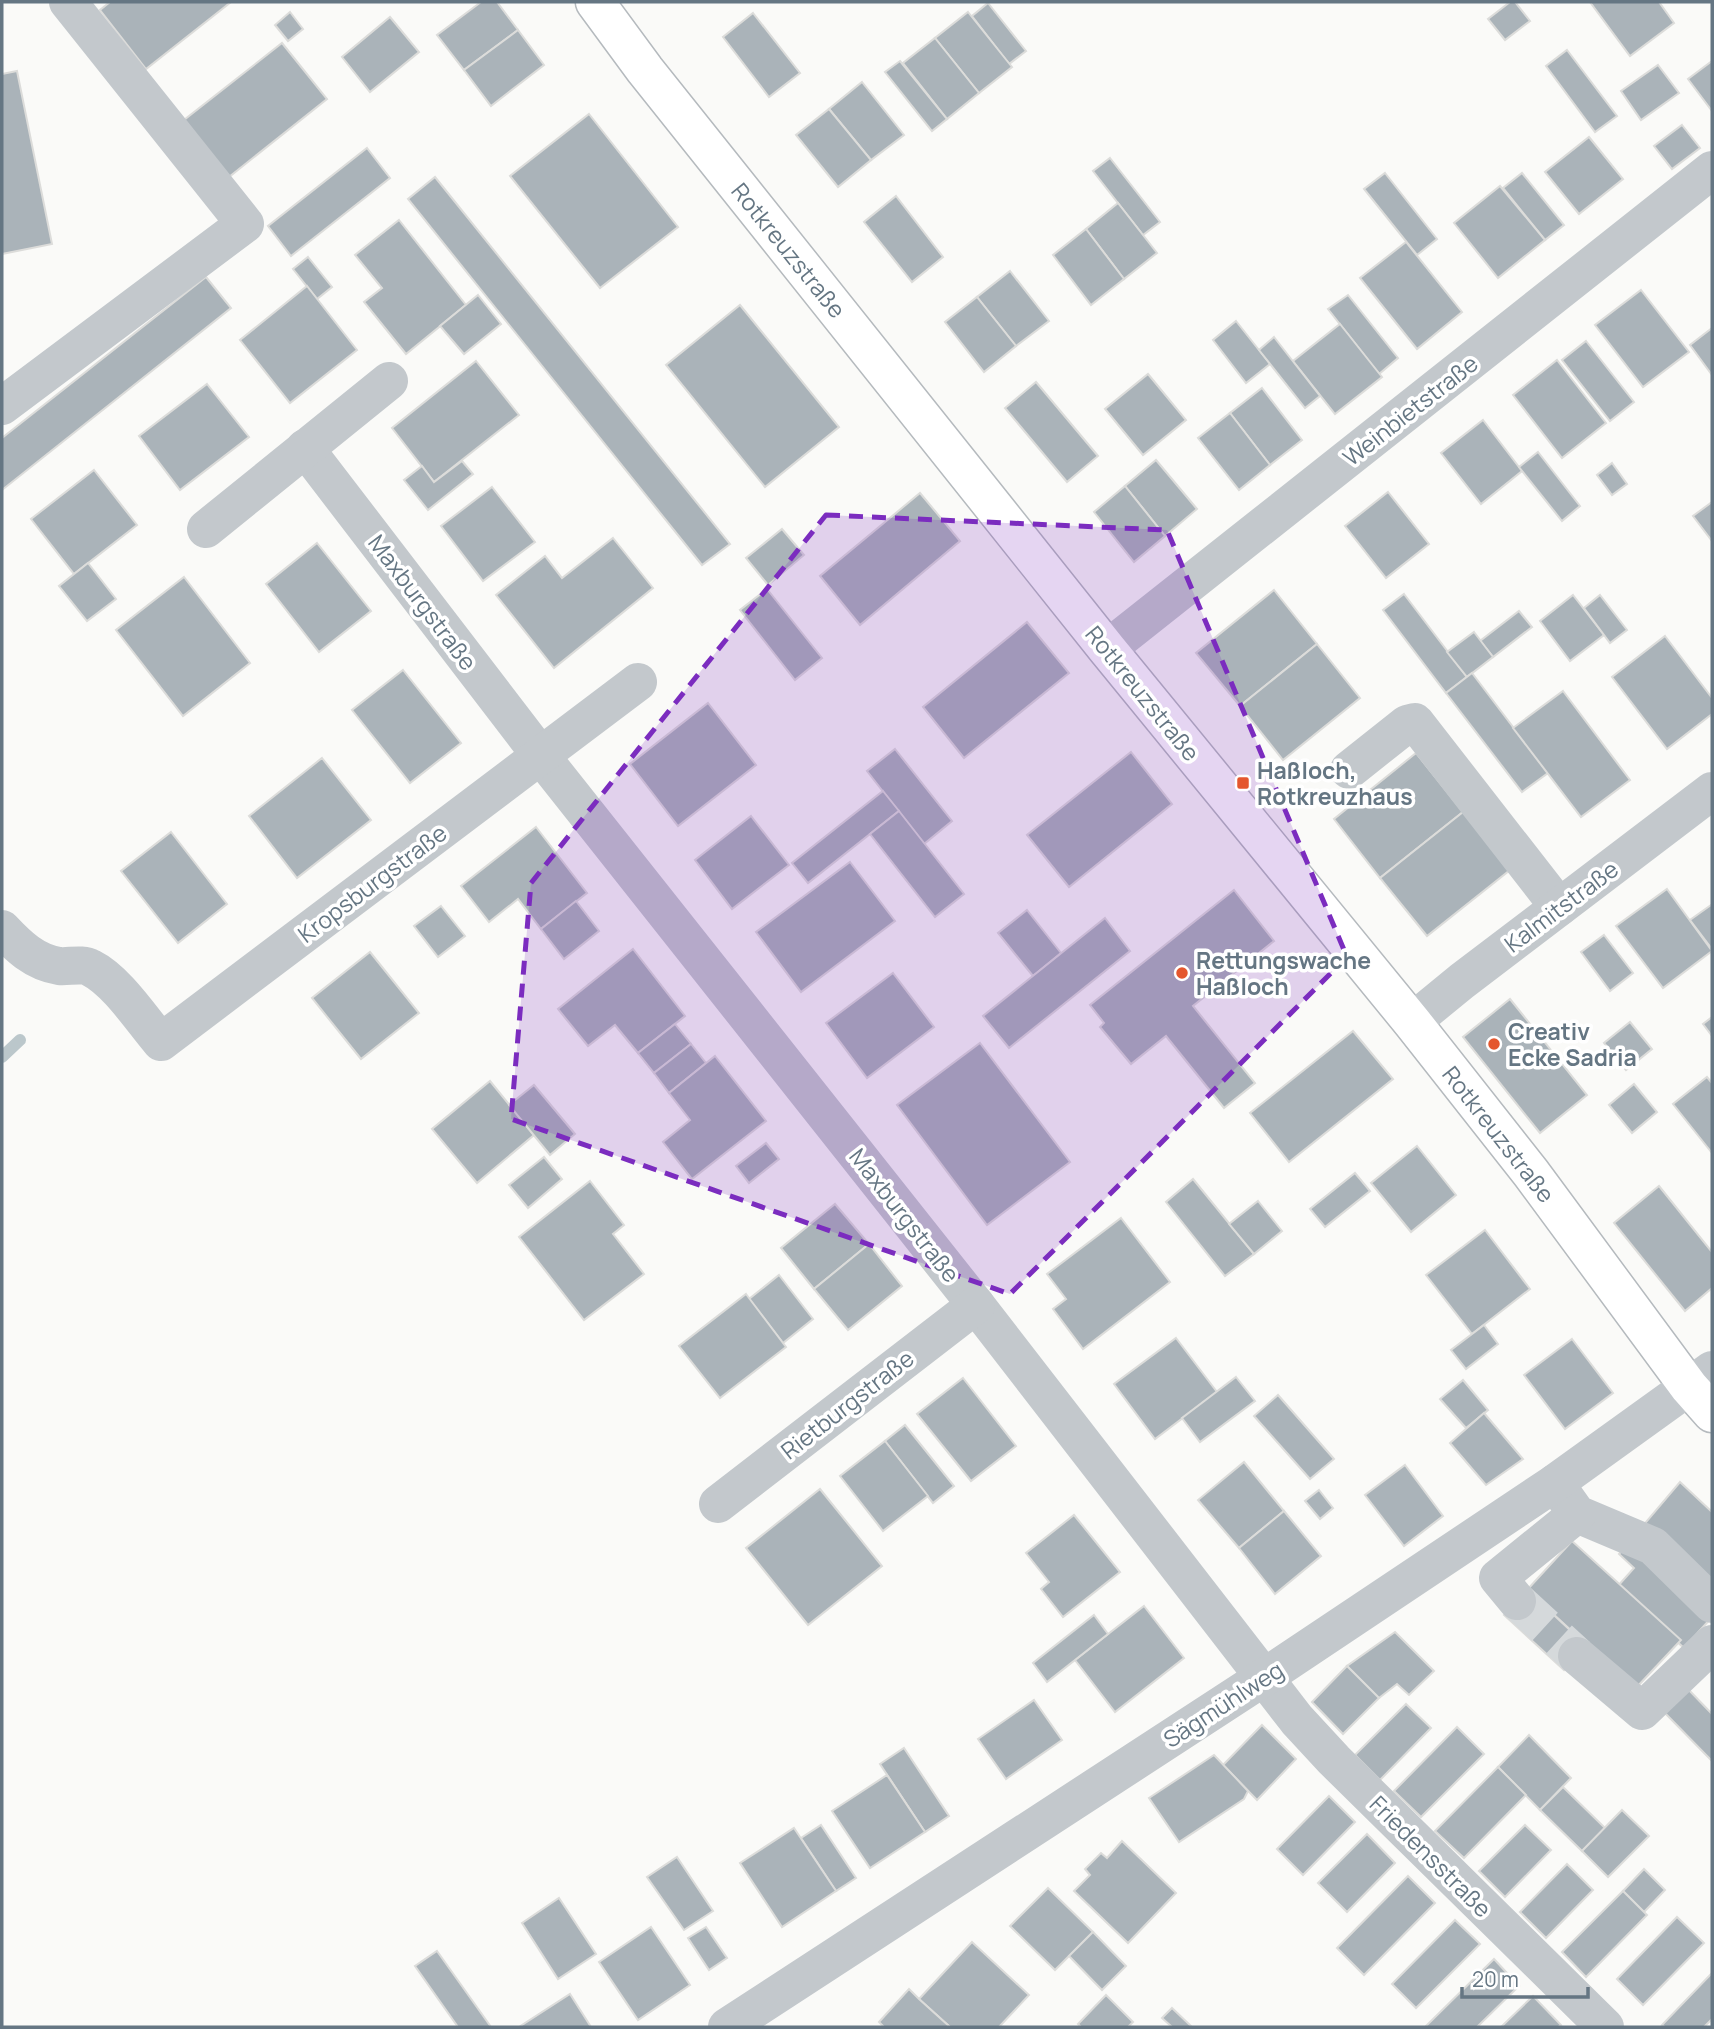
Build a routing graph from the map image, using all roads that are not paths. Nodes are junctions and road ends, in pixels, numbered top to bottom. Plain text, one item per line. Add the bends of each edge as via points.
1 (68, 2) edge
2 (594, 2) edge
3 (1712, 170) edge
4 (389, 381) dead end
5 (2, 406) edge
6 (305, 448) junction
7 (206, 529) dead end
8 (1107, 649) junction
9 (638, 682) dead end
10 (541, 756) junction
11 (1349, 770) dead end
12 (1712, 791) edge
13 (1559, 907) junction
14 (2, 929) edge
15 (1412, 1022) junction
16 (976, 1305) junction
17 (1704, 1390) edge
18 (1555, 1483) junction
19 (718, 1504) dead end
20 (1577, 1514) junction
21 (1517, 1601) tunnel mouth
22 (1712, 1604) edge
23 (1712, 1644) edge
24 (1577, 1656) tunnel mouth
25 (1263, 1678) junction
26 (727, 2027) edge
27 (1605, 2027) edge

1 - 5 street via 244,225
2 - 8 main road, Rotkreuzstraße
3 - 8 street, Weinbietstraße
4 - 6 street
6 - 7 street
6 - 10 street, Maxburgstraße
8 - 15 main road, Rotkreuzstraße
9 - 10 street
10 - 14 street, Kropsburgstraße via 161,1042 106,978 88,966 36,960
10 - 16 street, Maxburgstraße
11 - 13 street via 1406,724 1415,722
12 - 13 street, Kalmitstraße
13 - 15 street, Kalmitstraße
15 - 17 main road, Rotkreuzstraße
16 - 19 street, Rietburgstraße
16 - 25 street, Maxburgstraße
17 - 18 street, Sägmühlweg
18 - 20 street
18 - 25 street, Sägmühlweg
20 - 21 street via 1498,1578
20 - 22 street via 1653,1546
23 - 24 street via 1642,1711
25 - 26 street, Sägmühlweg
25 - 27 street, Friedensstraße via 1334,1760

